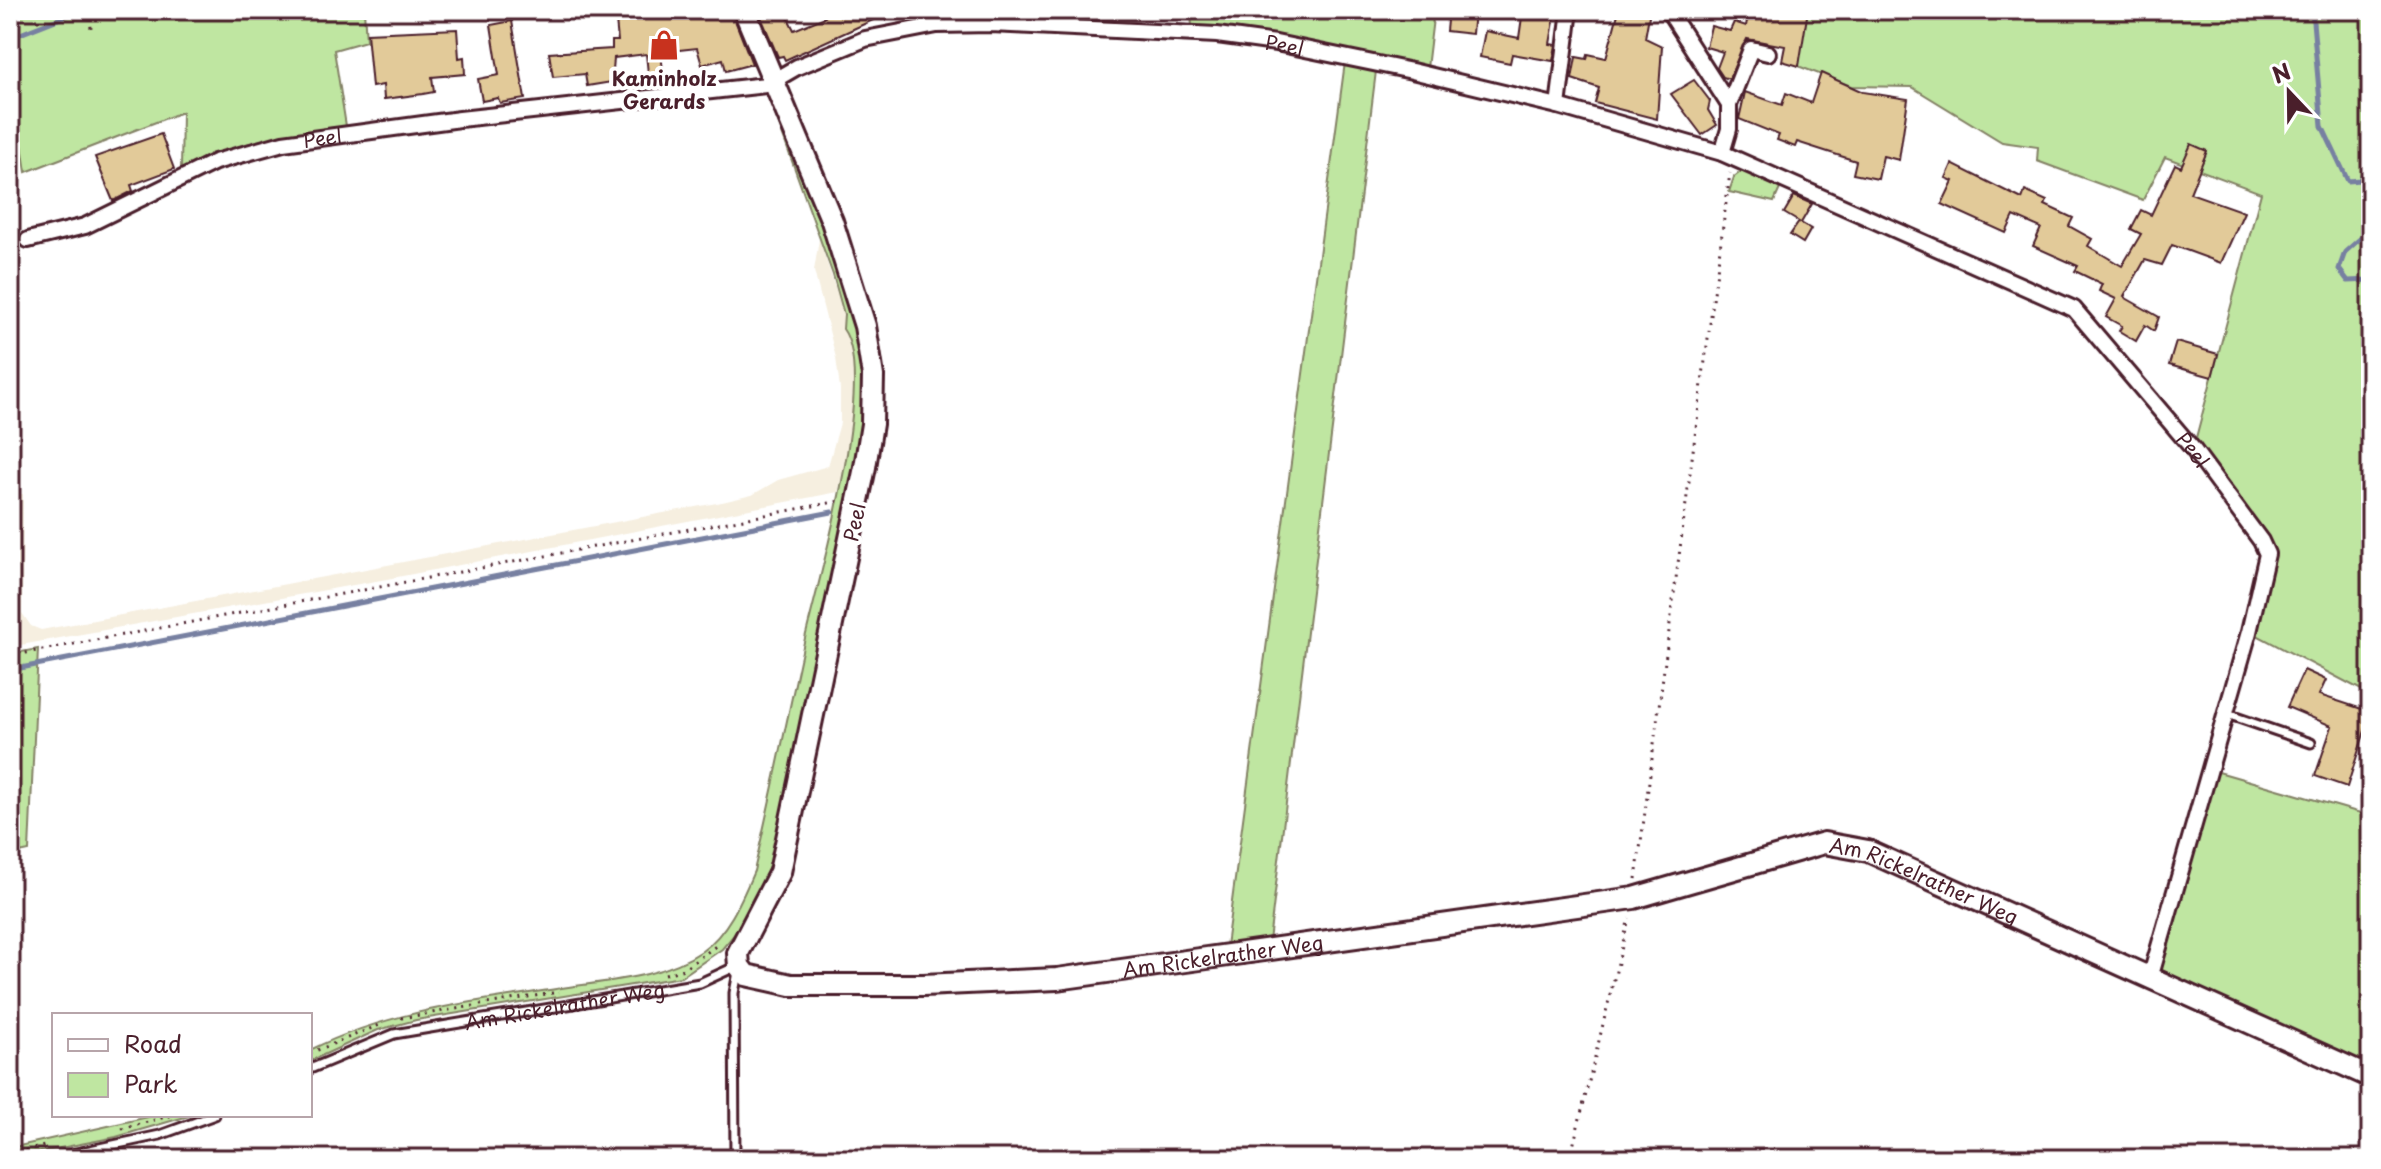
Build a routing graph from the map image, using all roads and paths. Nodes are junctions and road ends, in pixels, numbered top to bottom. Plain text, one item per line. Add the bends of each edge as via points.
1 (744, 10) edge
2 (1570, 10) edge
3 (1668, 10) edge
4 (89, 12) edge
5 (91, 28) dead end
6 (1768, 53) dead end
7 (774, 80) junction
8 (1729, 105) junction
9 (1558, 106) junction
10 (1727, 155) junction
11 (28, 240) dead end
12 (851, 499) junction
13 (839, 514) dead end
14 (10, 656) edge
15 (2225, 714) junction
16 (2311, 743) dead end
17 (1634, 898) junction
18 (728, 934) dead end
19 (739, 966) junction
20 (2144, 974) junction
21 (657, 976) dead end
22 (561, 992) dead end
23 (312, 1052) edge
24 (312, 1068) edge
25 (2371, 1077) edge
26 (210, 1117) edge
27 (48, 1159) edge
28 (735, 1159) edge
29 (1570, 1159) edge

1 - 7 street, Peel
2 - 9 street
3 - 8 street
4 - 5 path
6 - 8 street via 1751,49
7 - 9 street, Peel via 889,32 991,24 1217,35 1276,43
7 - 11 street, Peel via 283,143 215,162 85,226
7 - 12 street, Peel via 832,221 865,326 873,376 872,424
8 - 10 street
9 - 10 street, Peel
10 - 15 street, Peel via 2074,309 2193,449 2267,554
10 - 17 path
12 - 13 path
12 - 14 path
12 - 19 street, Peel via 780,872 740,948
15 - 16 lane
15 - 20 street, Peel via 2153,968
17 - 19 street, Am Rickelrather Weg via 1057,979 791,985 752,979
17 - 20 street, Am Rickelrather Weg via 1791,851 1824,843 1847,845
17 - 29 path
18 - 21 path via 684,969
19 - 24 lane, Am Rickelrather Weg via 700,983 394,1034
19 - 28 lane via 734,993
20 - 25 street
22 - 23 path via 426,1012 363,1029
26 - 27 lane via 160,1135

